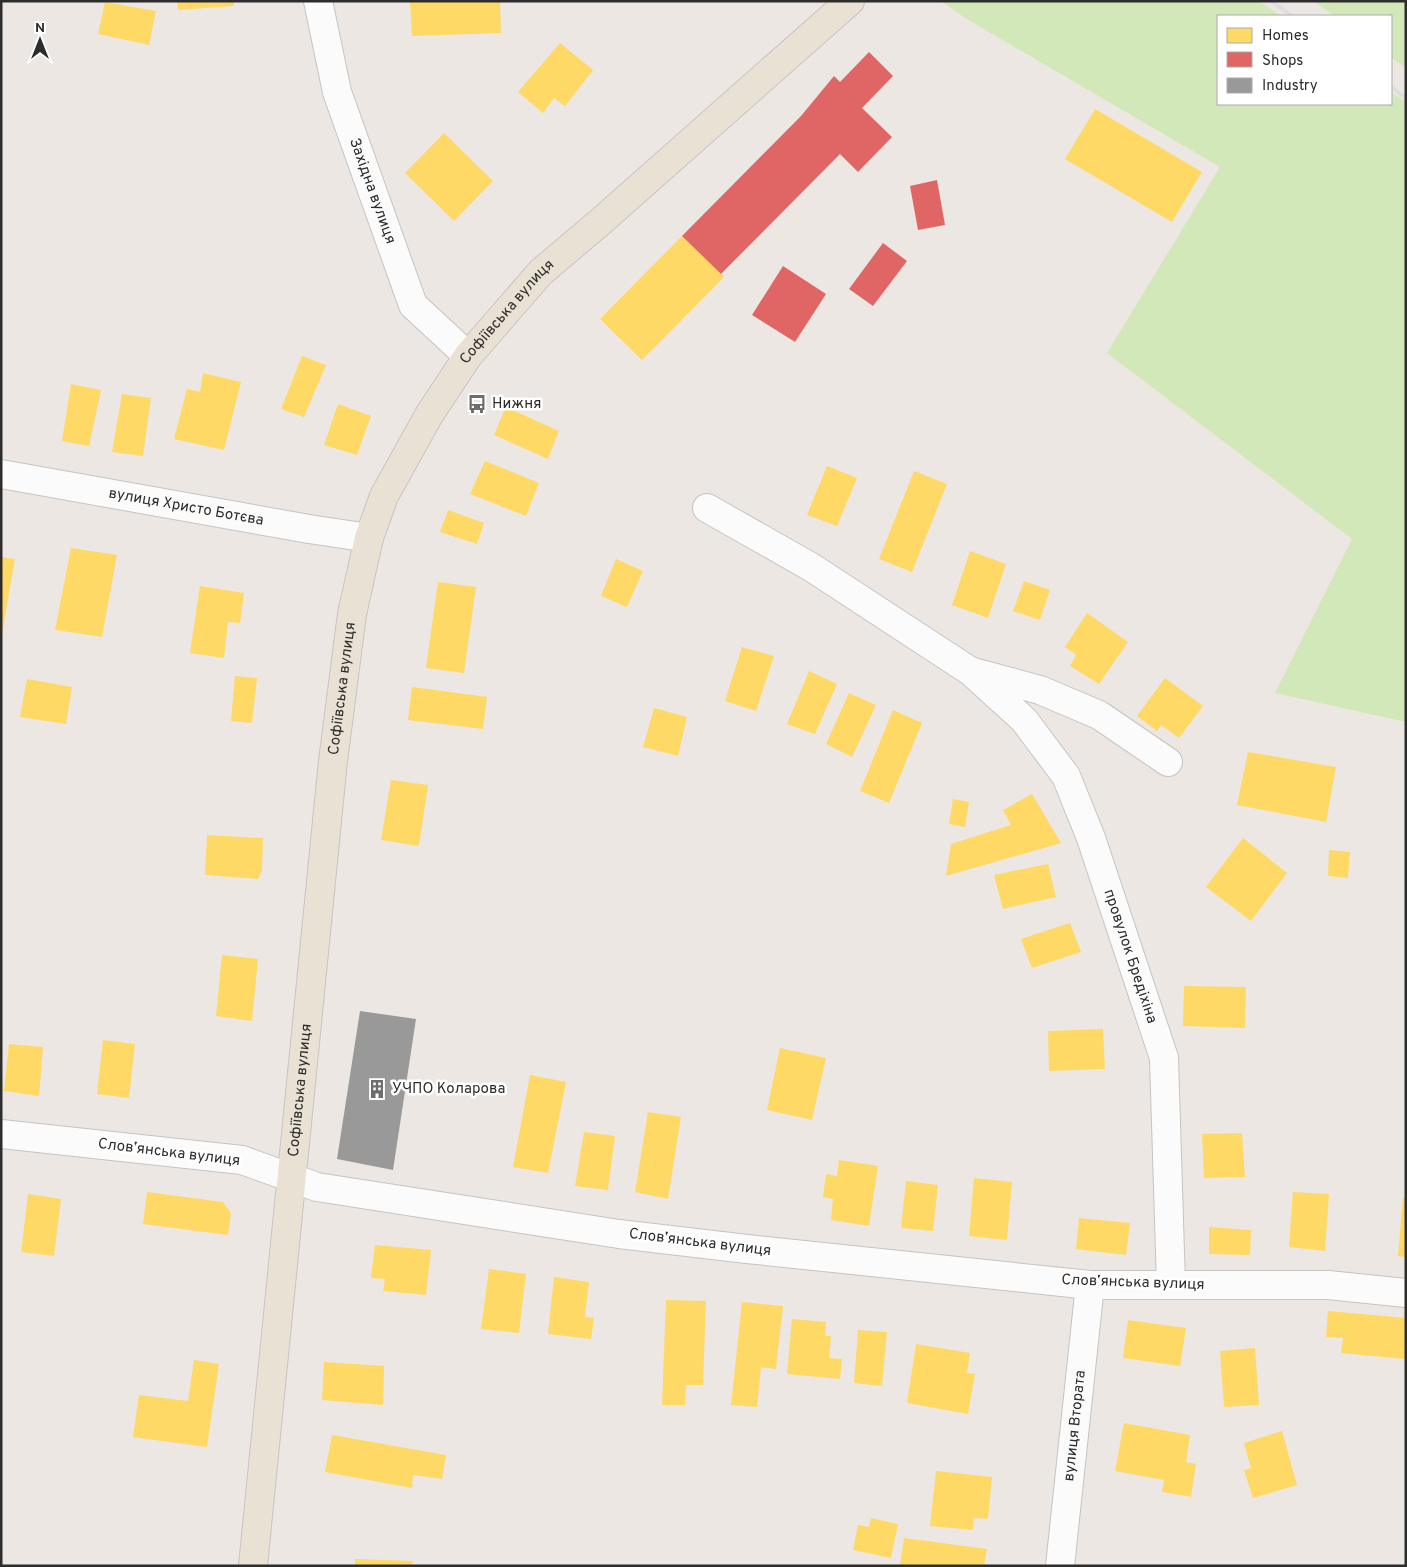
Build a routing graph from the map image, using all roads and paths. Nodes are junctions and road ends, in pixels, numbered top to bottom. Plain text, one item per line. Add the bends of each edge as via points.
1 (318, 1) edge
2 (850, 1) edge
3 (468, 356) junction
4 (1, 474) edge
5 (707, 508) dead end
6 (369, 538) junction
7 (970, 671) junction
8 (1168, 762) dead end
9 (1, 1134) edge
10 (291, 1177) junction
11 (1090, 1285) junction
12 (1171, 1285) junction
13 (1406, 1293) edge
14 (253, 1566) edge
15 (1060, 1566) edge

1 - 3 street, Західна вулиця via 338,92 413,305
2 - 3 main road, Софіївська вулиця via 541,272
3 - 6 main road, Софіївська вулиця via 429,415 384,496
4 - 6 street, вулиця Христо Ботєва
5 - 7 street, провулок Бредіхіна via 810,567
6 - 10 main road, Софіївська вулиця via 352,614 333,761
7 - 8 street, провулок Бредіхіна via 1040,690 1099,715
7 - 12 street, провулок Бредіхіна via 1024,720 1066,776 1091,838 1164,1058
9 - 10 street, Словʼянська вулиця via 242,1160
10 - 11 street, Словʼянська вулиця via 317,1187 619,1234
10 - 14 main road, Софіївська вулиця
11 - 12 street, Словʼянська вулиця
11 - 15 street, вулиця Втората
12 - 13 street, Словʼянська вулиця via 1328,1286

